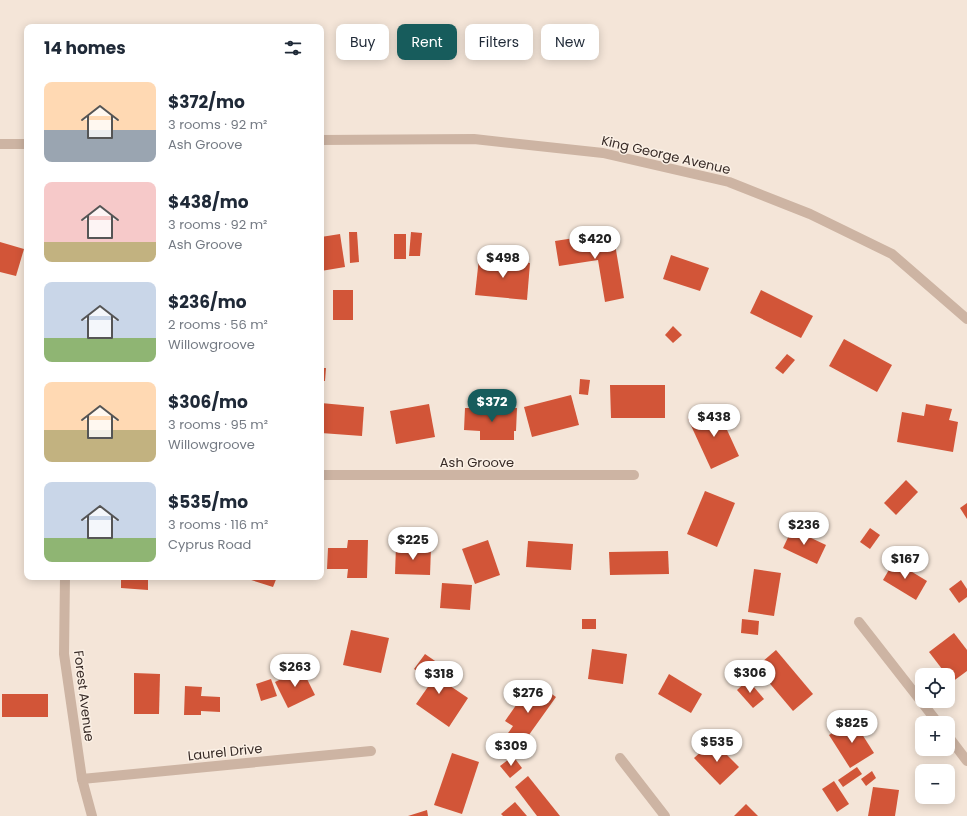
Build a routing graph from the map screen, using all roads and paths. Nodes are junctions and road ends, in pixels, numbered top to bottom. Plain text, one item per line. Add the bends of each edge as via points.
1 (324, 140) edge
2 (0, 144) edge
3 (24, 144) edge
4 (967, 319) edge
5 (324, 475) edge
6 (634, 475) dead end
7 (65, 580) edge
8 (859, 622) dead end
9 (933, 716) edge
10 (955, 745) edge
11 (371, 751) dead end
12 (620, 758) dead end
13 (967, 761) edge
14 (82, 779) junction
15 (92, 816) edge
16 (665, 816) edge

1 - 4 street, King George Avenue via 474,139 602,153 728,182 810,214 892,254
2 - 3 street
5 - 6 street, Ash Groove
7 - 14 street, Forest Avenue via 64,654
8 - 9 street
10 - 13 street
11 - 14 street, Laurel Drive
12 - 16 street
14 - 15 street, Forest Avenue

